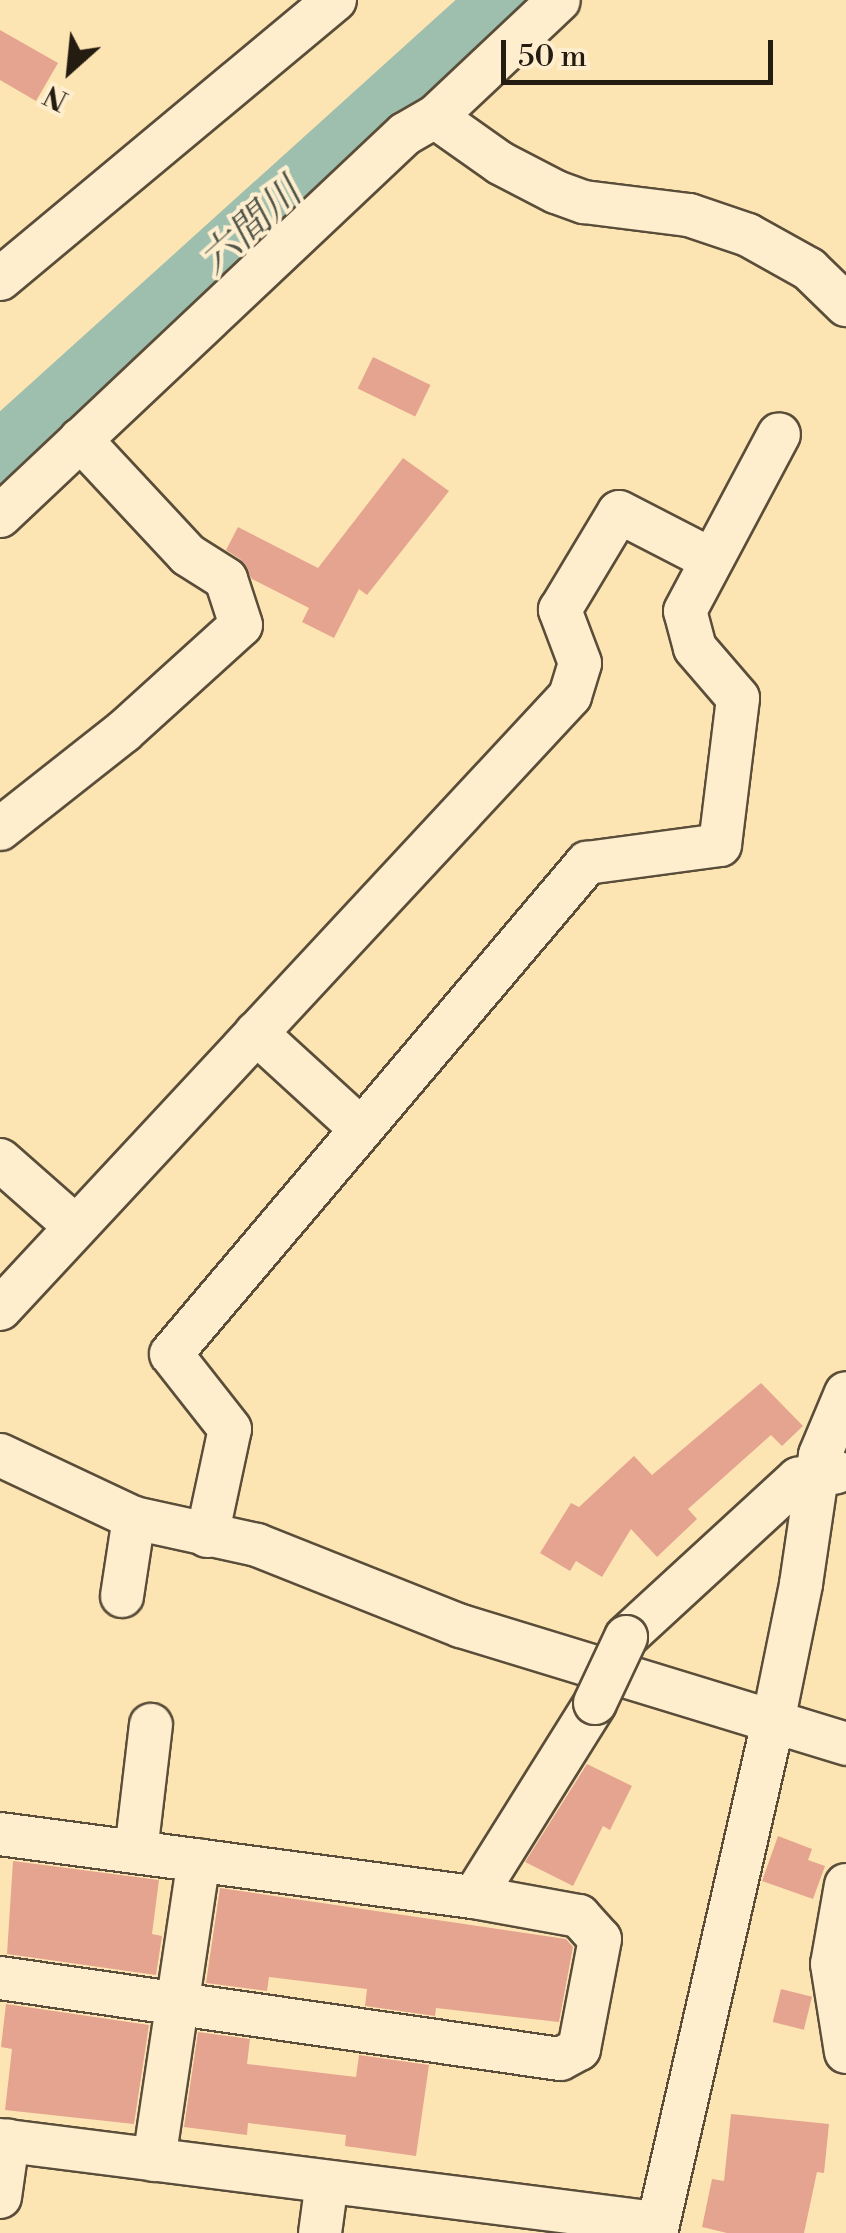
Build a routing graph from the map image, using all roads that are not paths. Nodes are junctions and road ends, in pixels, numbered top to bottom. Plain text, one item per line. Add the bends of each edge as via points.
1 (335, 0) edge
2 (559, 0) edge
3 (436, 116) junction
4 (0, 278) edge
5 (846, 306) edge
6 (779, 434) dead end
7 (80, 439) junction
8 (0, 516) edge
9 (710, 559) junction
10 (0, 829) edge
11 (256, 1034) junction
12 (362, 1129) junction
13 (0, 1160) edge
14 (76, 1227) junction
15 (0, 1309) edge
16 (846, 1393) edge
17 (0, 1455) edge
18 (832, 1472) edge
19 (134, 1518) junction
20 (207, 1536) junction
21 (122, 1596) dead end
22 (773, 1722) junction
23 (152, 1724) dead end
24 (846, 1744) edge
25 (0, 1834) edge
26 (136, 1852) junction
27 (199, 1860) junction
28 (846, 1886) edge
29 (474, 1897) junction
30 (0, 1978) edge
31 (176, 2004) junction
32 (846, 2052) edge
33 (4, 2141) edge
34 (154, 2160) junction
35 (327, 2182) junction
36 (0, 2197) edge
37 (656, 2228) edge
38 (320, 2233) edge

1 - 4 street
2 - 3 street
3 - 5 street via 500,163 556,192 584,202 689,215 748,235 809,269
3 - 7 street via 405,134
6 - 9 street
7 - 8 street
7 - 10 street via 188,555 226,579 240,625 123,732
9 - 11 street via 619,512 560,610 580,663 570,696
9 - 12 street via 685,611 695,648 738,698 720,845 587,863
11 - 12 street
11 - 14 street
12 - 20 street via 171,1354 230,1429
13 - 14 street
14 - 15 street
16 - 18 street via 832,1418
17 - 19 street
18 - 22 street
18 - 29 street, bridge via 798,1479 626,1637 595,1703
19 - 20 street
19 - 21 street
20 - 22 street via 256,1545 461,1626
22 - 24 street
22 - 37 street
23 - 26 street
25 - 26 street
26 - 27 street
27 - 29 street
27 - 31 street
28 - 32 street via 832,1964
29 - 31 street via 578,1916 600,1939 579,2048 560,2059
30 - 31 street
31 - 34 street
33 - 34 street
33 - 36 street
34 - 35 street
35 - 37 street
35 - 38 street

